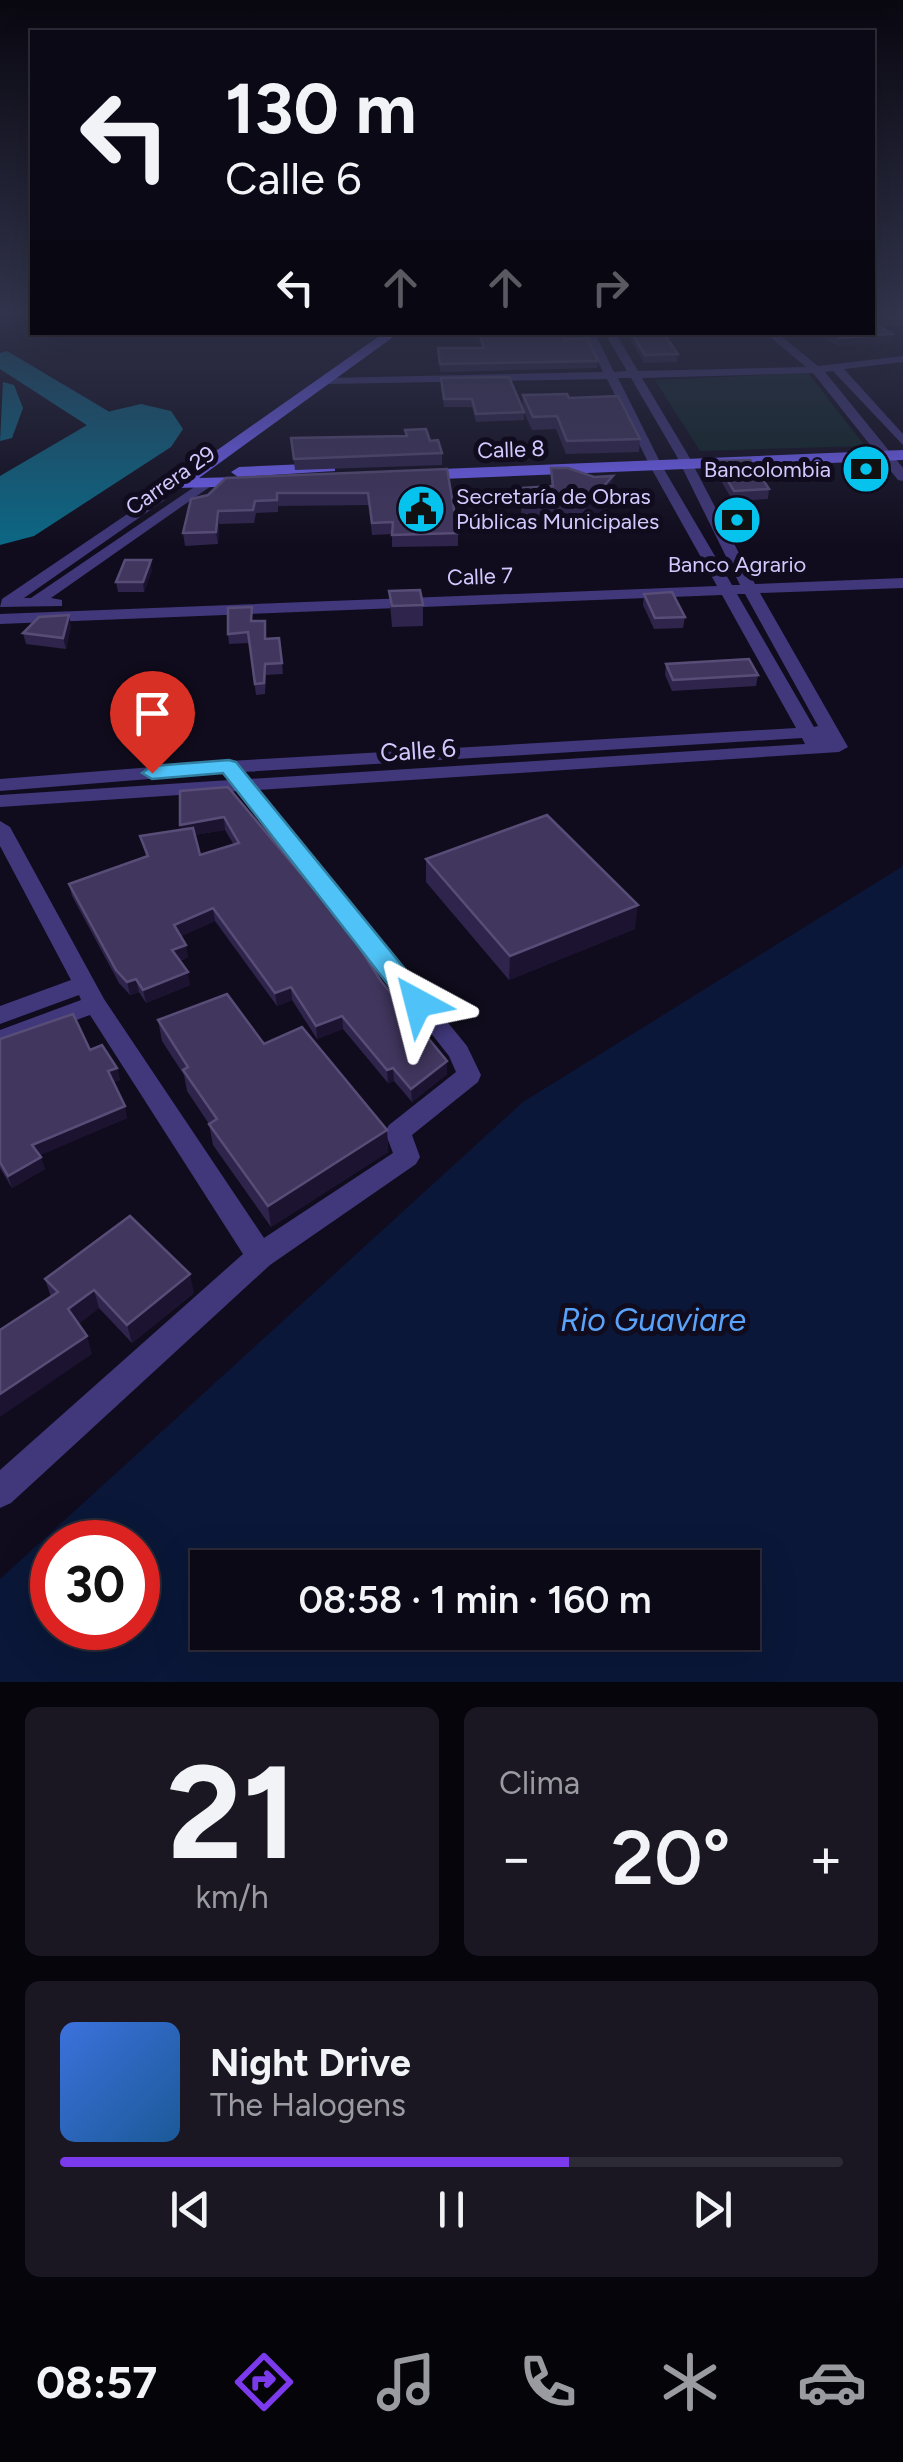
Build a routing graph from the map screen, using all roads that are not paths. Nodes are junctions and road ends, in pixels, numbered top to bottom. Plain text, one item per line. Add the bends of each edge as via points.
1 (327, 389) edge
2 (327, 389) edge
3 (619, 389) edge
4 (643, 389) edge
5 (834, 389) edge
6 (856, 389) edge
7 (903, 443) edge
8 (892, 453) edge
9 (684, 460) junction
10 (654, 461) junction
11 (394, 471) edge
12 (346, 473) edge
13 (200, 478) junction
14 (903, 478) edge
15 (903, 574) edge
16 (746, 582) junction
17 (722, 583) junction
18 (903, 583) edge
19 (250, 601) junction
20 (32, 604) junction
21 (4, 615) edge
22 (812, 740) junction
23 (229, 766) junction
24 (0, 785) edge
25 (245, 786) junction
26 (0, 801) edge
27 (0, 828) edge
28 (90, 994) junction
29 (0, 1015) edge
30 (0, 1039) edge
31 (260, 1256) junction
32 (0, 1492) edge

1 - 13 main road, Carrera 29
2 - 13 main road, Carrera 29
3 - 10 street
4 - 9 street
5 - 8 street
6 - 7 street
7 - 8 main road, Calle 8
8 - 9 main road, Calle 8
8 - 14 street
9 - 10 main road, Calle 8
9 - 16 street
10 - 11 main road, Calle 8
10 - 17 street
12 - 13 main road
13 - 20 street, Carrera 29
13 - 21 street, Carrera 29
15 - 16 street, Calle 7
16 - 17 street, Calle 7
16 - 18 street, Calle 7
16 - 22 street, Calle 6 via 835,739
17 - 19 street, Calle 7
17 - 22 street
19 - 20 street, Calle 7
19 - 21 street, Calle 7
20 - 21 street, Calle 7
22 - 23 street, Calle 6
22 - 25 street, Calle 6
23 - 24 street, Calle 6
23 - 25 street
25 - 26 street, Calle 6
25 - 31 street via 459,1052 469,1075 398,1132 407,1158
27 - 28 street
28 - 29 street
28 - 30 street
28 - 31 street
31 - 32 street

